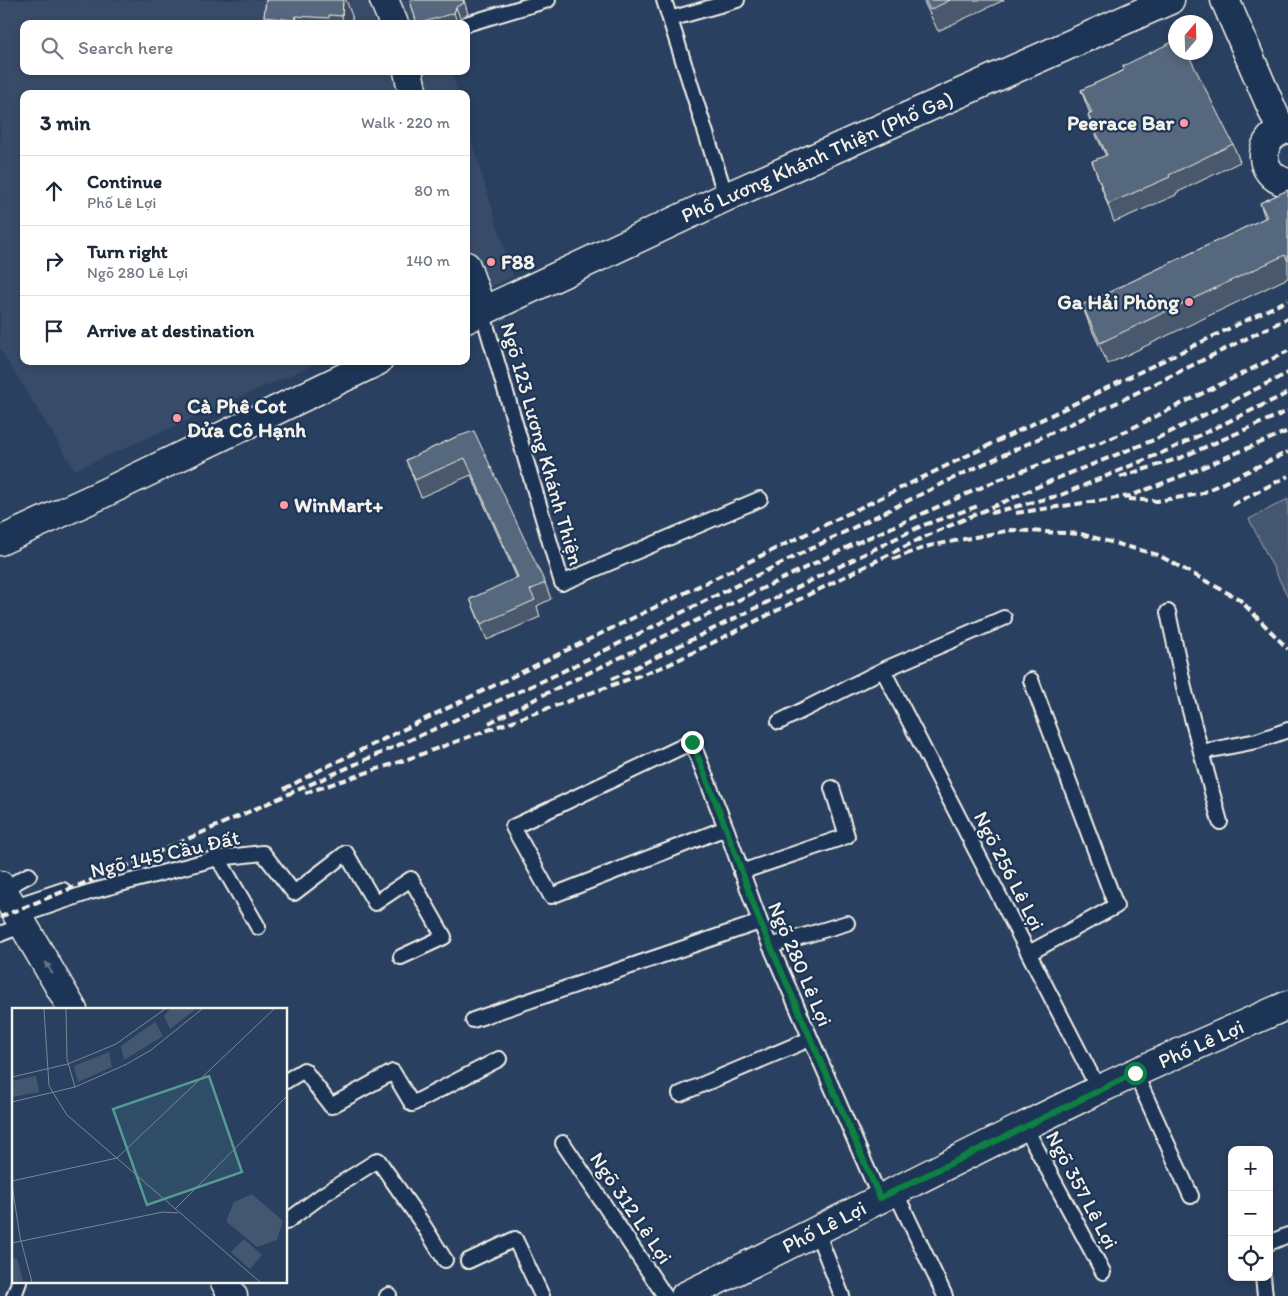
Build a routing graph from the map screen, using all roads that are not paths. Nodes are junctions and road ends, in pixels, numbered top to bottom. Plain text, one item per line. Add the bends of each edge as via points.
1 (384, 0) edge
2 (548, 0) edge
3 (664, 0) edge
4 (737, 0) edge
5 (1170, 0) edge
6 (1225, 0) edge
7 (670, 19) junction
8 (392, 20) edge
9 (470, 23) edge
10 (409, 75) edge
11 (412, 90) edge
12 (1285, 130) edge
13 (1288, 183) edge
14 (726, 197) junction
15 (470, 290) edge
16 (474, 315) edge
17 (370, 365) edge
18 (760, 499) dead end
19 (0, 540) edge
20 (1168, 612) dead end
21 (1004, 618) dead end
22 (882, 670) junction
23 (1031, 680) dead end
24 (779, 722) dead end
25 (1288, 730) edge
26 (1201, 752) junction
27 (832, 788) dead end
28 (1220, 822) dead end
29 (726, 828) junction
30 (218, 858) junction
31 (742, 872) junction
32 (29, 875) dead end
33 (63, 890) dead end
34 (7, 909) edge
35 (760, 922) junction
36 (846, 923) dead end
37 (258, 927) dead end
38 (770, 946) junction
39 (1029, 953) junction
40 (401, 957) dead end
41 (1288, 1004) edge
42 (72, 1008) edge
43 (473, 1020) dead end
44 (810, 1039) junction
45 (500, 1059) dead end
46 (1135, 1073) junction
47 (288, 1080) edge
48 (1099, 1090) junction
49 (680, 1094) dead end
50 (1025, 1127) junction
51 (563, 1143) dead end
52 (888, 1195) junction
53 (1191, 1196) dead end
54 (288, 1221) edge
55 (817, 1232) junction
56 (1288, 1235) edge
57 (1273, 1241) edge
58 (444, 1260) dead end
59 (468, 1261) dead end
60 (1103, 1272) dead end
61 (1263, 1281) edge
62 (18, 1284) edge
63 (226, 1284) edge
64 (14, 1296) edge
65 (233, 1296) edge
66 (542, 1296) edge
67 (665, 1296) edge
68 (685, 1296) edge
69 (842, 1296) edge
70 (945, 1296) edge
71 (1265, 1296) edge

1 - 8 main road
2 - 9 lane
3 - 7 lane
4 - 7 lane
5 - 14 main road, Phố Lương Khánh Thiện (Phố Ga)
6 - 12 main road
7 - 14 lane
10 - 11 main road
12 - 13 main road via 1269,140 1264,155 1268,170 1274,177
14 - 16 main road, Phố Lương Khánh Thiện (Phố Ga)
15 - 16 main road
16 - 18 lane, Ngõ 123 Lương Khánh Thiện via 562,583
17 - 19 main road
20 - 26 lane
21 - 22 lane
22 - 24 lane
22 - 39 lane, Ngõ 256 Lê Lợi
23 - 39 lane via 1116,906
25 - 26 lane via 1257,741
26 - 28 lane
27 - 31 lane via 846,836
29 - 29 lane, Ngõ 280 Lê Lợi via 692,742 513,827 551,896
29 - 31 lane, Ngõ 280 Lê Lợi
30 - 34 lane, Ngõ 145 Cầu Đất via 90,892 31,912
30 - 37 lane
30 - 40 lane, Ngõ 145 Cầu Đất via 263,853 294,893 346,853 375,903 411,879 444,937
31 - 35 lane, Ngõ 280 Lê Lợi
32 - 34 lane
33 - 34 lane
42 -> 34 main road
35 - 38 lane, Ngõ 280 Lê Lợi
35 - 43 lane
36 - 38 lane
38 - 44 lane, Ngõ 280 Lê Lợi
39 - 48 lane, Ngõ 256 Lê Lợi
41 - 46 main road, Phố Lê Lợi
44 - 49 lane
44 - 52 lane, Ngõ 280 Lê Lợi
45 - 47 lane via 412,1104 393,1072 331,1106 304,1070
46 - 48 main road, Phố Lê Lợi
46 - 53 lane
48 - 50 main road, Phố Lê Lợi
50 - 52 main road, Phố Lê Lợi
50 - 60 lane, Ngõ 357 Lê Lợi
51 - 67 lane, Ngõ 312 Lê Lợi
52 - 55 main road, Phố Lê Lợi
52 - 70 lane, Ngõ 280 Lê Lợi
54 - 58 lane via 378,1160
55 - 68 main road, Phố Lê Lợi
55 - 69 lane
56 - 57 lane
59 - 66 lane via 514,1240
61 - 71 lane
62 - 64 lane
63 - 65 main road

